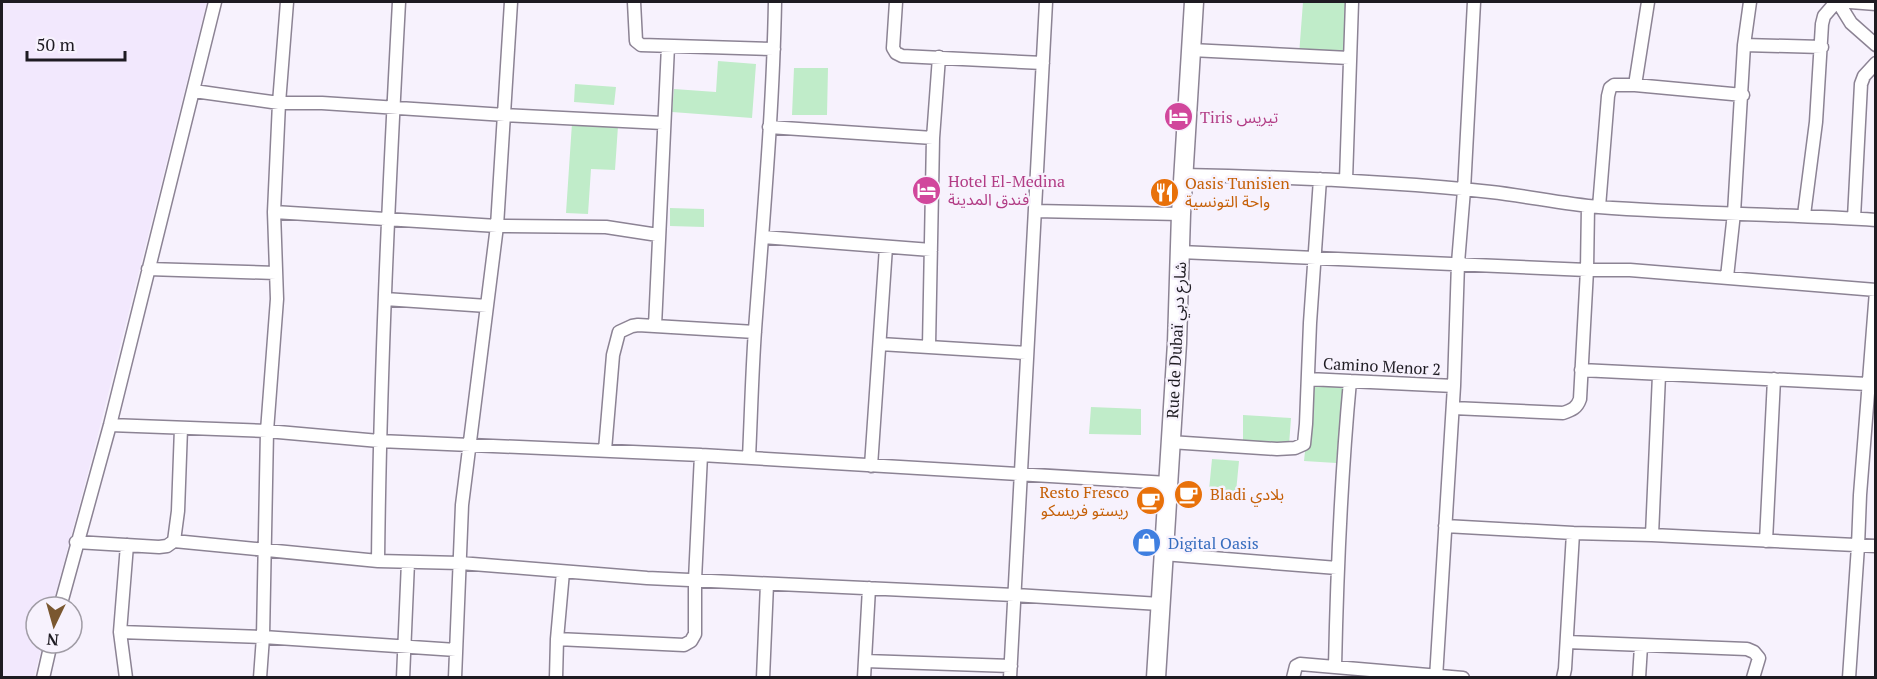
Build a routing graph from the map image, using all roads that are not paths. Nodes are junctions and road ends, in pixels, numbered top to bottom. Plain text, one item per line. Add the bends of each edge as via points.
1 (215, 2) edge
2 (287, 2) edge
3 (399, 2) edge
4 (511, 2) edge
5 (634, 2) edge
6 (775, 2) edge
7 (896, 2) edge
8 (1046, 2) edge
9 (1194, 2) edge
10 (1352, 2) edge
11 (1474, 2) edge
12 (1648, 2) edge
13 (1750, 2) edge
14 (1837, 2) edge
15 (1850, 2) edge
16 (1875, 4) edge
17 (1744, 45) junction
18 (1875, 45) edge
19 (668, 46) junction
20 (1822, 48) junction
21 (774, 49) junction
22 (1191, 50) junction
23 (939, 57) junction
24 (1349, 58) junction
25 (1044, 63) junction
26 (1875, 63) edge
27 (1635, 85) junction
28 (194, 91) junction
29 (1743, 95) junction
30 (279, 103) junction
31 (393, 108) junction
32 (505, 115) junction
33 (663, 123) junction
34 (769, 127) junction
35 (933, 138) junction
36 (1183, 174) junction
37 (1320, 179) junction
38 (1346, 180) junction
39 (1464, 190) junction
40 (1593, 206) junction
41 (1035, 211) junction
42 (274, 212) junction
43 (1734, 213) junction
44 (1181, 214) junction
45 (1804, 215) junction
46 (387, 218) junction
47 (1854, 218) junction
48 (1875, 220) edge
49 (497, 226) junction
50 (658, 235) junction
51 (763, 237) junction
52 (886, 247) junction
53 (931, 250) junction
54 (1180, 252) junction
55 (1314, 258) junction
56 (1458, 263) junction
57 (148, 269) junction
58 (1587, 270) junction
59 (276, 273) junction
60 (1727, 277) junction
61 (1875, 290) edge
62 (385, 299) junction
63 (487, 306) junction
64 (654, 326) junction
65 (755, 332) junction
66 (880, 344) junction
67 (929, 346) junction
68 (1026, 353) junction
69 (1873, 353) edge
70 (1581, 370) junction
71 (1659, 375) junction
72 (1308, 379) junction
73 (1774, 379) junction
74 (1350, 381) junction
75 (1868, 384) junction
76 (1454, 386) junction
77 (1453, 408) junction
78 (110, 424) junction
79 (181, 428) junction
80 (267, 431) junction
81 (379, 441) junction
82 (1170, 442) junction
83 (470, 443) junction
84 (605, 450) junction
85 (700, 455) junction
86 (749, 458) junction
87 (871, 466) junction
88 (1020, 474) junction
89 (1168, 483) junction
90 (1445, 526) junction
91 (1573, 534) junction
92 (1652, 535) junction
93 (174, 541) junction
94 (1766, 541) junction
95 (76, 542) junction
96 (127, 545) junction
97 (1858, 546) junction
98 (1875, 546) edge
99 (264, 551) junction
100 (1162, 554) junction
101 (378, 561) junction
102 (408, 562) junction
103 (460, 563) junction
104 (1338, 568) junction
105 (563, 572) junction
106 (695, 580) junction
107 (767, 584) junction
108 (869, 588) junction
109 (63, 595) edge
110 (1014, 595) junction
111 (1160, 604) junction
112 (120, 632) junction
113 (263, 637) junction
114 (557, 639) junction
115 (1567, 642) junction
116 (404, 646) junction
117 (1641, 646) junction
118 (456, 650) junction
119 (48, 655) edge
120 (865, 661) junction
121 (1335, 667) junction
122 (1010, 672) edge
123 (1436, 677) edge
124 (43, 678) edge
125 (126, 678) edge
126 (260, 678) edge
127 (403, 678) edge
128 (455, 678) edge
129 (556, 678) edge
130 (763, 678) edge
131 (864, 678) edge
132 (1156, 678) edge
133 (1293, 678) edge
134 (1463, 678) edge
135 (1563, 678) edge
136 (1639, 678) edge
137 (1753, 678) edge
138 (1849, 678) edge

1 - 28 street
2 - 30 street
3 - 31 street
4 - 32 street
5 - 19 street via 636,41 645,46
6 - 21 street
7 - 23 street via 896,53
8 - 25 street
9 - 22 street, Rue de Dubaï شارع دبي
10 - 24 street
11 - 39 street
12 - 27 street
13 - 17 street
14 - 18 street via 1851,23
14 - 20 street via 1824,16
15 - 16 street
17 - 20 street
17 - 29 street
19 - 21 street
19 - 33 street
20 - 45 street
21 - 34 street
22 - 24 street
22 - 36 street, Rue de Dubaï شارع دبي
23 - 25 street
23 - 35 street
24 - 38 street
25 - 41 street
26 - 47 street via 1861,84
27 - 29 street
27 - 40 street via 1610,88
28 - 30 street
28 - 57 street
29 - 43 street
30 - 31 street
30 - 42 street
31 - 32 street
31 - 46 street
32 - 33 street
32 - 49 street
33 - 50 street
34 - 35 street
34 - 51 street
35 - 53 street
36 - 37 street
36 - 44 street, Rue de Dubaï شارع دبي
37 - 38 street
37 - 55 street
38 - 39 street
39 - 40 street
39 - 56 street
40 - 43 street
40 - 58 street
41 - 44 street
41 - 68 street
42 - 46 street
42 - 59 street
43 - 45 street
43 - 60 street
44 - 54 street, Rue de Dubaï شارع دبي
45 - 47 street
46 - 49 street
46 - 62 street
47 - 48 street
49 - 50 street via 606,227
49 - 63 street
50 - 64 street
51 - 52 street
51 - 65 street
52 - 53 street
52 - 66 street
53 - 67 street
54 - 55 street
54 - 82 street, Rue de Dubaï شارع دبي
55 - 56 street
55 - 72 street
56 - 58 street
56 - 76 street
57 - 59 street
57 - 78 street
58 - 60 street
58 - 70 street
59 - 80 street
60 - 61 street
61 - 69 street
62 - 63 street
62 - 81 street
63 - 83 street
64 - 65 street
64 - 84 street via 632,326 619,332 613,355
65 - 86 street
66 - 67 street
66 - 87 street
67 - 68 street
68 - 88 street
69 - 75 street
70 - 71 street
70 - 77 street via 1580,399 1572,411
71 - 73 street
71 - 92 street
72 - 74 street, Camino Menor 2
72 - 82 street via 1304,444 1295,448
73 - 75 street
73 - 94 street
74 - 76 street, Camino Menor 2
74 - 104 street
75 - 97 street
76 - 77 street
77 - 90 street
78 - 79 street
78 - 95 street
79 - 80 street
79 - 93 street
80 - 81 street
80 - 99 street
81 - 83 street
81 - 101 street
82 - 89 street, Rue de Dubaï شارع دبي
83 - 84 street
83 - 103 street
84 - 85 street
85 - 86 street
85 - 106 street
86 - 87 street
87 - 88 street
88 - 89 street
88 - 110 street
89 - 100 street, Rue de Dubaï شارع دبي
90 - 91 street
90 - 123 street
91 - 92 street
91 - 115 street
92 - 94 street
93 - 96 street via 159,547
93 - 99 street
94 - 97 street
95 - 96 street
95 - 109 street
96 - 112 street
97 - 98 street
97 - 138 street
99 - 101 street
99 - 113 street
100 - 104 street
100 - 111 street, Rue de Dubaï شارع دبي
101 - 102 street
102 - 103 street
102 - 116 street
103 - 105 street
103 - 118 street
104 - 121 street
105 - 106 street
105 - 114 street
106 - 107 street
106 - 114 street via 695,633 684,645
107 - 108 street
107 - 130 street
108 - 110 street
108 - 120 street
110 - 111 street
110 - 122 street
111 - 132 street, Rue de Dubaï شارع دبي
112 - 113 street
112 - 125 street
113 - 116 street
113 - 126 street
114 - 129 street
115 - 117 street
115 - 135 street
116 - 118 street
116 - 127 street
117 - 136 street
117 - 137 street via 1747,649 1759,658
118 - 128 street
119 - 124 street
120 - 122 street
120 - 131 street
121 - 123 street
121 - 133 street via 1300,664
123 - 134 street

